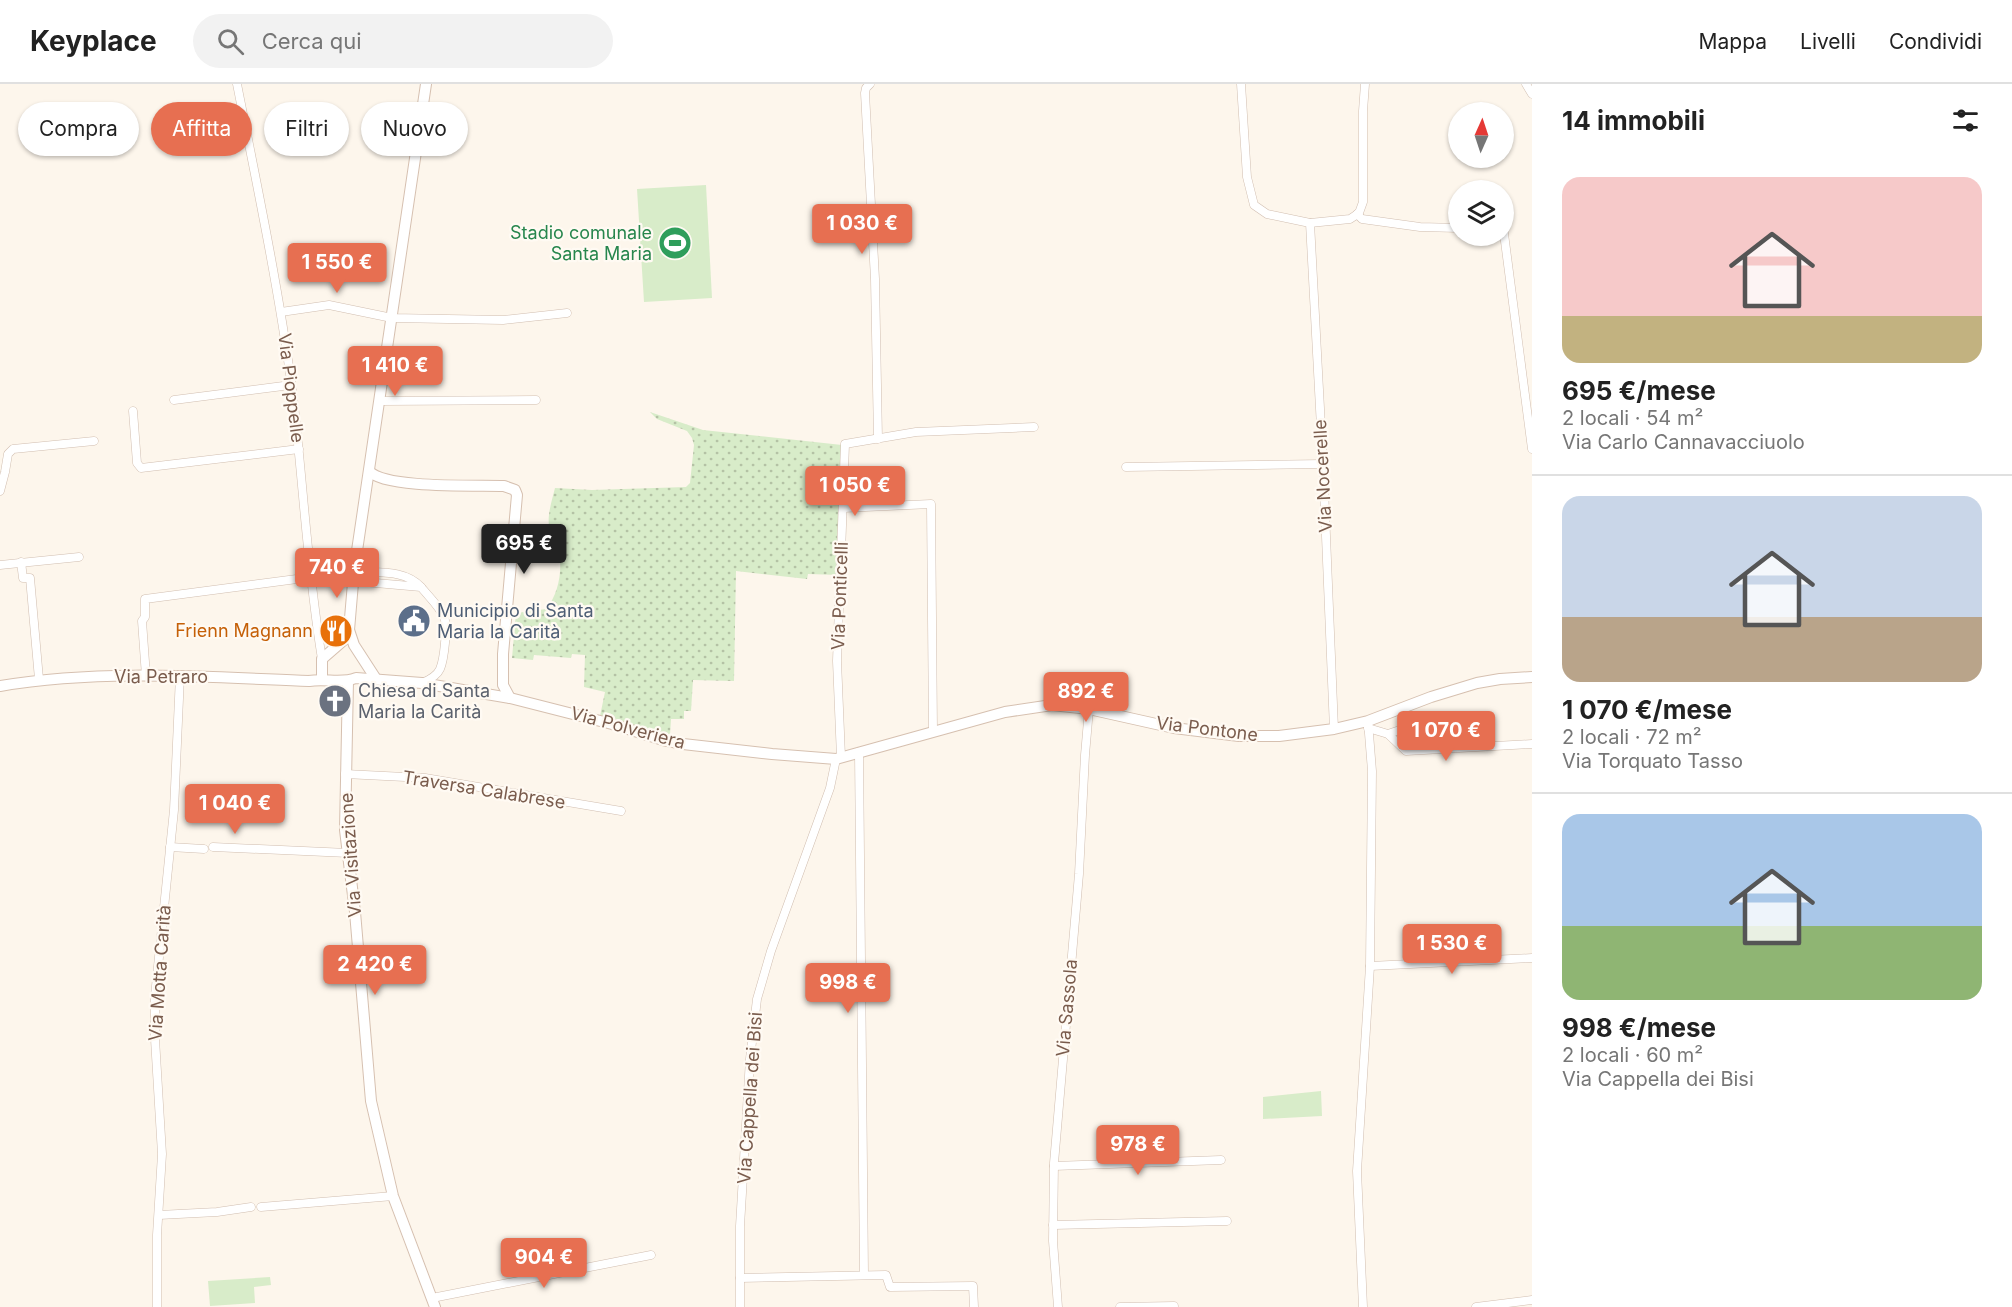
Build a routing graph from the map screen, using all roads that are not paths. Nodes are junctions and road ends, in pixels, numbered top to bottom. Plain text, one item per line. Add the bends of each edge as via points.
1 (237, 84) edge
2 (426, 84) edge
3 (870, 84) edge
4 (1240, 84) edge
5 (1365, 84) edge
6 (1526, 84) edge
7 (1532, 94) edge
8 (1357, 214) junction
9 (1310, 223) junction
10 (1448, 228) edge
11 (1506, 246) edge
12 (281, 312) junction
13 (567, 313) dead end
14 (392, 318) junction
15 (291, 385) junction
16 (174, 400) dead end
17 (536, 400) dead end
18 (380, 401) junction
19 (133, 411) dead end
20 (1034, 427) dead end
21 (878, 439) junction
22 (94, 441) dead end
23 (299, 449) junction
24 (1532, 449) edge
25 (1323, 464) junction
26 (1126, 467) dead end
27 (369, 471) junction
28 (0, 491) edge
29 (843, 508) junction
30 (79, 557) dead end
31 (21, 562) junction
32 (0, 565) edge
33 (353, 576) junction
34 (312, 577) junction
35 (349, 630) junction
36 (322, 659) junction
37 (146, 676) junction
38 (180, 676) junction
39 (1532, 676) edge
40 (322, 678) junction
41 (39, 679) junction
42 (376, 679) junction
43 (348, 681) junction
44 (422, 683) junction
45 (503, 685) junction
46 (0, 686) edge
47 (494, 695) junction
48 (510, 698) junction
49 (1089, 709) junction
50 (1368, 724) junction
51 (1334, 729) junction
52 (933, 732) junction
53 (1388, 734) junction
54 (1532, 744) edge
55 (1445, 749) junction
56 (859, 752) junction
57 (838, 758) junction
58 (345, 774) junction
59 (621, 812) dead end
60 (170, 847) junction
61 (213, 847) dead end
62 (204, 849) dead end
63 (348, 853) junction
64 (1532, 958) edge
65 (1370, 966) junction
66 (1221, 1160) dead end
67 (1054, 1166) junction
68 (393, 1196) junction
69 (251, 1207) dead end
70 (261, 1207) dead end
71 (159, 1215) junction
72 (1227, 1221) dead end
73 (1053, 1226) junction
74 (651, 1255) dead end
75 (864, 1275) junction
76 (740, 1278) junction
77 (1532, 1300) edge
78 (434, 1302) edge
79 (1174, 1306) edge
80 (158, 1307) edge
81 (740, 1307) edge
82 (974, 1307) edge
83 (1058, 1307) edge
84 (1120, 1307) edge
85 (1363, 1307) edge
86 (1476, 1307) edge

1 - 12 street, Via Pioppelle
2 - 14 street
3 - 21 street via 865,93 876,291
4 - 9 street via 1247,177 1254,205 1267,214
5 - 8 street via 1363,202
6 - 7 street
8 - 9 street via 1350,219
8 - 10 street via 1373,221
9 - 25 street, Via Nocerelle
11 - 24 street
12 - 14 street via 329,305
12 - 15 street, Via Pioppelle
13 - 14 street via 502,320
14 - 18 street
15 - 16 street
15 - 23 street, Via Pioppelle
17 - 18 street
18 - 27 street
19 - 23 street via 137,463 141,468
20 - 21 street, Via Ponticelli via 916,432
21 - 29 street, Via Ponticelli via 845,444
22 - 28 street via 13,449 8,454
23 - 34 street, Via Pioppelle
25 - 26 street
25 - 51 street, Via Nocerelle
27 - 33 street
27 - 45 street via 378,478 407,482 504,486 515,490
29 - 52 street via 931,504
29 - 57 street, Via Ponticelli
30 - 31 street
31 - 32 street
31 - 41 street via 23,578 30,578
33 - 35 street
33 - 44 street via 404,575 416,581 441,611 446,621 440,670
34 - 36 street, Via Pioppelle
34 - 37 street via 145,599 142,621
35 - 36 street via 345,639
35 - 42 street
36 - 40 street
37 - 38 street, Via Petraro
37 - 41 street, Via Petraro
38 - 40 street, Via Petraro via 309,681
38 - 60 street, Via Motta Carità
39 - 50 street, Via Pontone via 1477,683 1431,697
40 - 43 street, Via Petraro
41 - 46 street, Via Petraro
42 - 43 street, Via Petraro
42 - 44 street
43 - 58 street, Via Visitazione
44 - 47 street, Via Polveriera
45 - 47 street
45 - 48 street
47 - 48 street, Via Polveriera
48 - 57 street, Via Polveriera via 673,742
49 - 51 street, Via Pontone via 1174,728 1239,736
49 - 52 street, Via Pontone via 1052,705 1005,712
49 - 67 street, Via Sassola
50 - 51 street, Via Pontone
50 - 53 street
50 - 65 street via 1372,771
52 - 56 street, Via Pontone
53 - 55 street via 1406,751
53 - 55 street via 1438,717
54 - 55 street
56 - 57 street, Via Pontone
56 - 75 street
57 - 76 street, Via Cappella dei Bisi via 757,999 750,1059
58 - 59 street, Traversa Calabrese via 425,778
58 - 63 street, Via Visitazione
60 - 62 street
60 - 71 street, Via Motta Carità via 155,996 162,1154
61 - 63 street
63 - 68 street, Via Visitazione via 370,1101
64 - 65 street
65 - 85 street via 1357,1159
66 - 67 street
67 - 73 street, Via Sassola
68 - 70 street
68 - 78 street, Via Visitazione
69 - 71 street
71 - 80 street, Via Motta Carità
72 - 73 street
73 - 83 street, Via Sassola
74 - 78 street
75 - 76 street
75 - 82 street via 886,1275 890,1287 973,1286
76 - 81 street, Via Cappella dei Bisi
77 - 86 street
79 - 84 street

